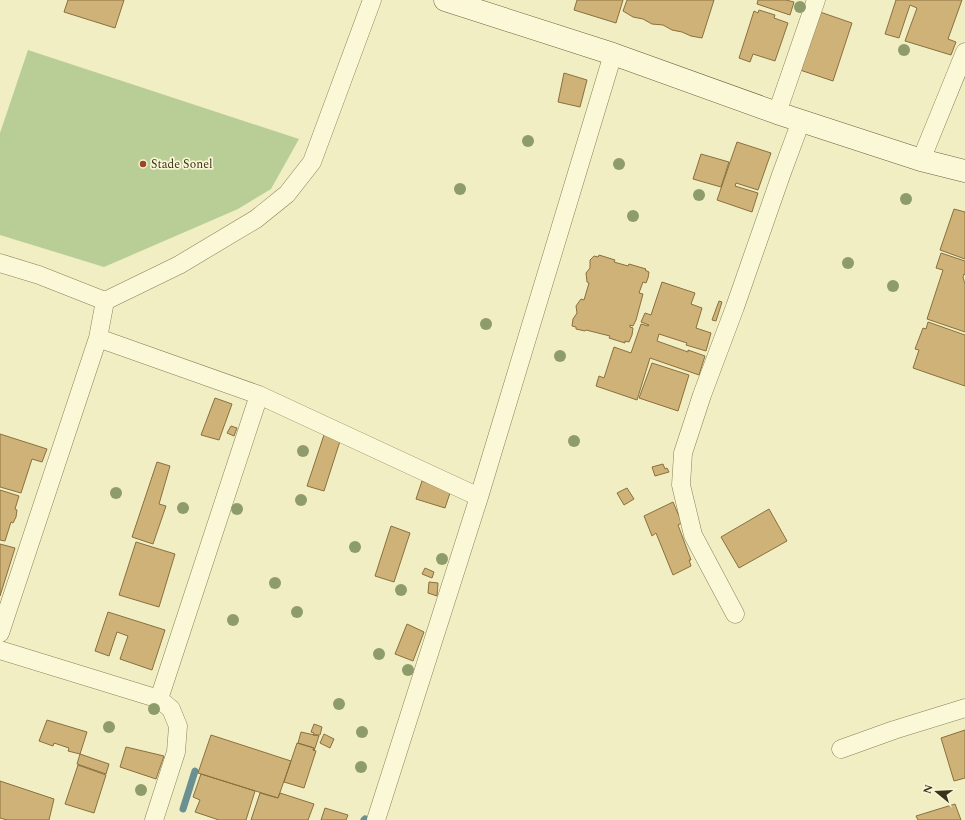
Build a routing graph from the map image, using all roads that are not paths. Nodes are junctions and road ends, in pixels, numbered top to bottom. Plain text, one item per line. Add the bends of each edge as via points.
1 (372, 0) edge
2 (445, 0) edge
3 (816, 0) edge
4 (965, 52) edge
5 (613, 54) junction
6 (777, 113) junction
7 (801, 121) junction
8 (921, 160) junction
9 (965, 171) edge
10 (0, 263) edge
11 (105, 301) junction
12 (98, 338) junction
13 (259, 395) junction
14 (479, 496) junction
15 (735, 614) dead end
16 (0, 633) edge
17 (0, 650) edge
18 (159, 699) junction
19 (965, 708) edge
20 (841, 750) dead end
21 (154, 820) edge
22 (376, 820) edge

1 - 11 street via 312,162 287,194 256,219 179,266
2 - 5 main road
3 - 6 street
4 - 8 street
5 - 6 main road
5 - 14 street
6 - 7 main road
7 - 8 main road
7 - 15 street via 683,453 682,485 693,535
8 - 9 main road
10 - 11 street via 40,274
11 - 12 street
12 - 13 street
12 - 16 street
13 - 14 street
13 - 18 street
14 - 22 street
17 - 18 street
18 - 21 street via 171,709 178,726 176,752
19 - 20 street

